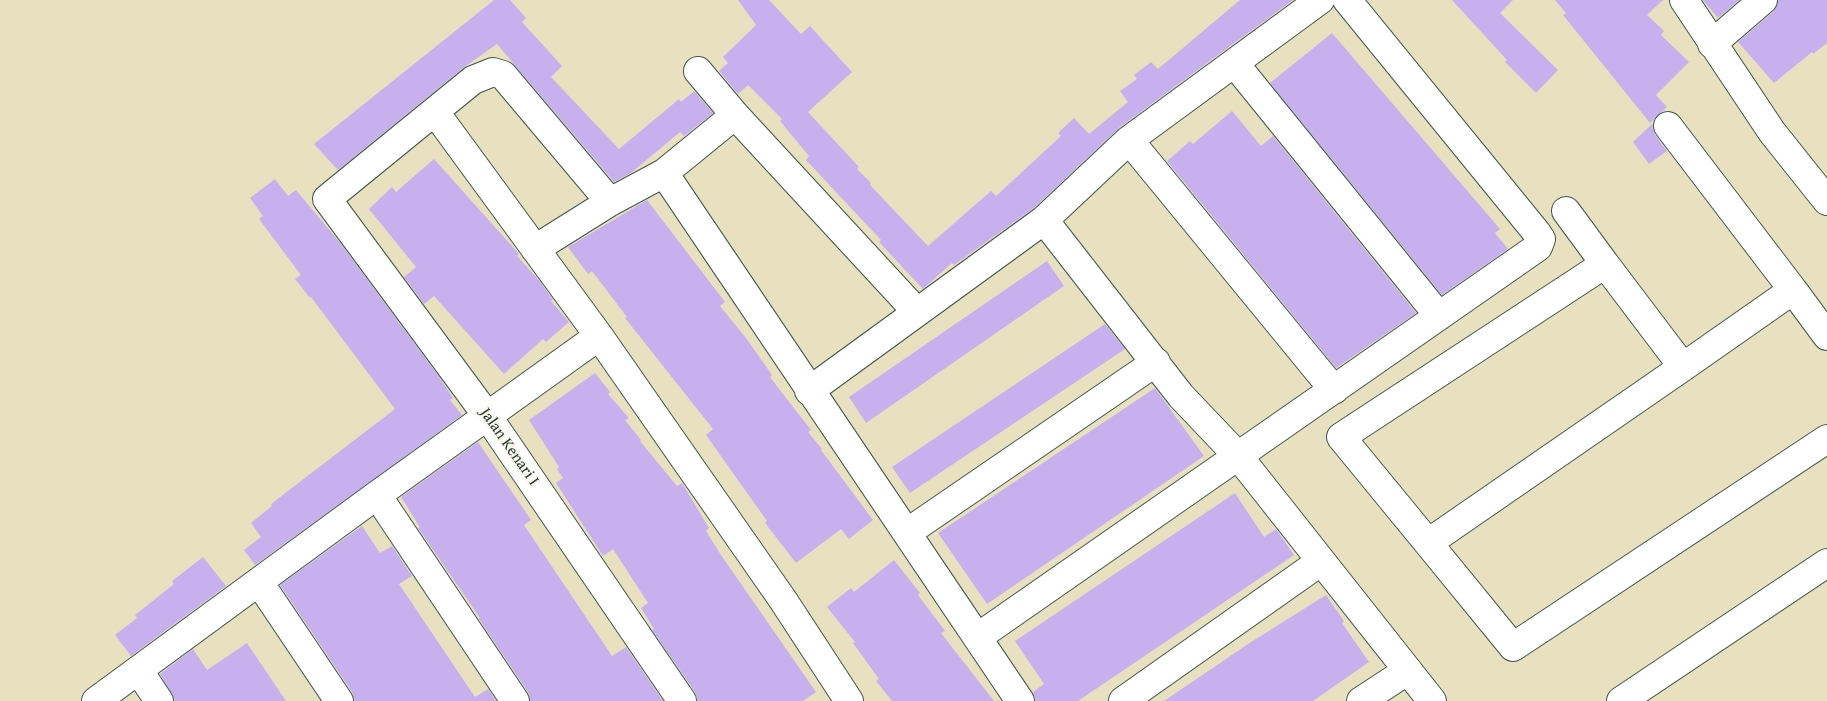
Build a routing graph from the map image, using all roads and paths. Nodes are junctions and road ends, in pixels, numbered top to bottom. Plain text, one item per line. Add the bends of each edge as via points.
1 (1320, 0) edge
2 (1348, 0) edge
3 (1684, 0) edge
4 (1764, 0) edge
5 (1712, 44) junction
6 (1235, 64) junction
7 (698, 71) dead end
8 (435, 112) junction
9 (735, 115) junction
10 (1668, 126) dead end
11 (1129, 140) junction
12 (664, 173) junction
13 (1827, 201) edge
14 (610, 202) junction
15 (1566, 211) dead end
16 (1044, 220) junction
17 (535, 249) junction
18 (1605, 264) junction
19 (1793, 290) junction
20 (916, 312) junction
21 (1439, 316) junction
22 (599, 336) junction
23 (1827, 336) edge
24 (1156, 362) junction
25 (1683, 367) junction
26 (1334, 390) junction
27 (809, 391) junction
28 (488, 417) junction
29 (1827, 439) edge
30 (1239, 457) junction
31 (377, 494) junction
32 (908, 532) junction
33 (1428, 543) junction
34 (1320, 562) junction
35 (1827, 564) edge
36 (259, 582) junction
37 (978, 637) junction
38 (139, 671) junction
39 (1407, 671) junction
40 (96, 701) edge
41 (159, 701) edge
42 (339, 701) edge
43 (515, 701) edge
44 (682, 701) edge
45 (850, 701) edge
46 (1020, 701) edge
47 (1123, 701) edge
48 (1361, 701) edge
49 (1432, 701) edge
50 (1621, 701) edge

1 - 6 street
2 - 21 street via 1541,239 1538,247
3 - 5 street
4 - 5 street
5 - 13 street via 1772,132
6 - 11 street
6 - 21 street
7 - 9 street
8 - 14 street via 473,80 493,72 503,75
8 - 17 street
8 - 28 street, Jalan Kenari I via 327,199
9 - 12 street
9 - 20 street
10 - 19 street
11 - 16 street
11 - 26 street
12 - 14 street
12 - 27 street
14 - 17 street
15 - 18 street
16 - 20 street
16 - 24 street
17 - 22 street
18 - 25 street
18 - 33 street via 1341,437
19 - 23 street
19 - 25 street
20 - 27 street
21 - 26 street
22 - 28 street
22 - 45 street via 784,600
24 - 30 street via 1181,396
24 - 32 street
25 - 33 street
26 - 30 street
27 - 32 street
28 - 31 street
28 - 44 street, Jalan Kenari I
29 - 33 street via 1513,647
30 - 34 street
30 - 37 street
31 - 36 street
31 - 43 street
32 - 37 street
34 - 39 street
34 - 47 street
35 - 50 street
36 - 38 street
36 - 42 street
37 - 46 street
38 - 40 street
38 - 41 street
39 - 48 street
39 - 49 street

